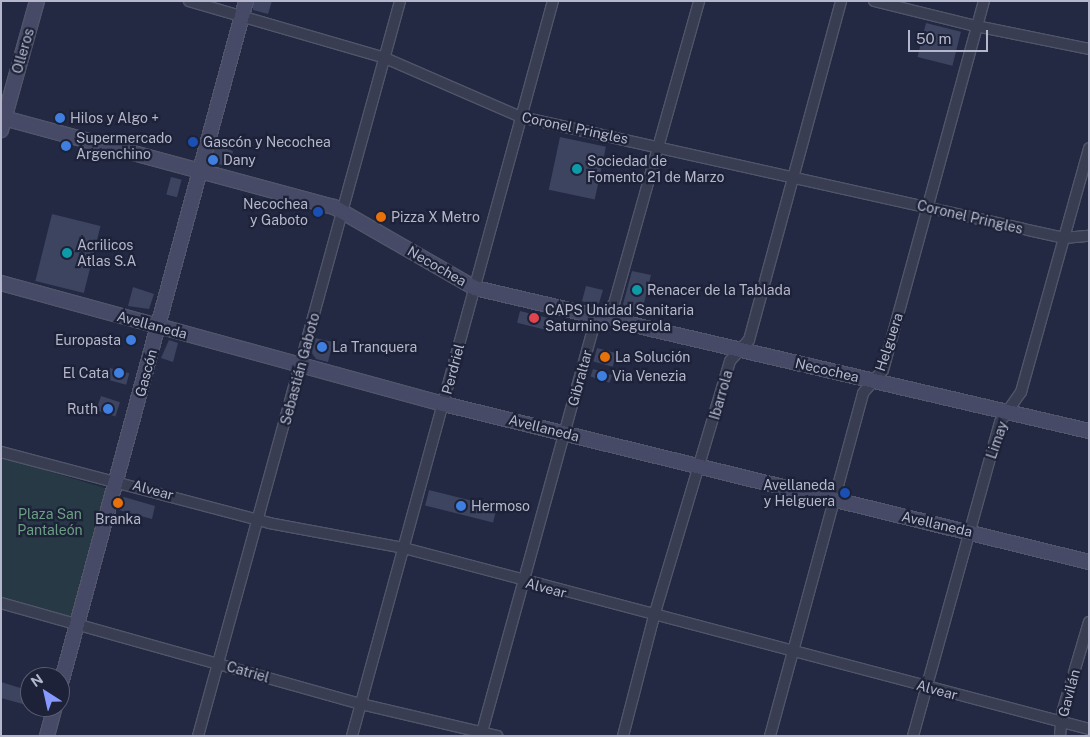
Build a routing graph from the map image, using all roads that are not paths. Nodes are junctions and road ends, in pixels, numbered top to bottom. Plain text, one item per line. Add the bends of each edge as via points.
1 (37, 1) edge
2 (189, 1) edge
3 (246, 1) edge
4 (400, 1) edge
5 (553, 1) edge
6 (699, 1) edge
7 (841, 1) edge
8 (874, 1) edge
9 (984, 1) edge
10 (242, 15) junction
11 (976, 26) junction
12 (1089, 49) edge
13 (385, 58) junction
14 (521, 117) junction
15 (2, 122) edge
16 (660, 146) junction
17 (1089, 148) edge
18 (201, 172) junction
19 (792, 177) junction
20 (928, 207) junction
21 (343, 210) junction
22 (1089, 236) edge
23 (1064, 238) junction
24 (1, 283) edge
25 (475, 288) junction
26 (603, 316) junction
27 (158, 327) junction
28 (740, 350) junction
29 (300, 365) junction
30 (874, 380) junction
31 (444, 404) junction
32 (1008, 411) junction
33 (1089, 431) edge
34 (566, 433) junction
35 (1, 452) edge
36 (700, 466) junction
37 (116, 480) junction
38 (834, 500) junction
39 (260, 520) junction
40 (970, 532) junction
41 (404, 548) junction
42 (1089, 562) edge
43 (523, 582) junction
44 (1, 603) edge
45 (654, 616) junction
46 (1089, 622) edge
47 (77, 624) junction
48 (793, 652) junction
49 (218, 663) junction
50 (66, 667) edge
51 (927, 687) junction
52 (361, 704) junction
53 (52, 717) edge
54 (1061, 722) junction
55 (1089, 729) edge
56 (490, 735) edge
57 (47, 736) edge
58 (198, 736) edge
59 (352, 736) edge
60 (623, 736) edge
61 (770, 736) edge
62 (913, 736) edge
63 (1060, 736) edge

1 - 15 street, Olleros
2 - 10 street, Coronel Pringles
3 - 10 street, Gascón
4 - 13 street, Sebastián Gaboto
5 - 14 street, Perdriel
6 - 16 street, Gibraltar
7 - 19 street, Ibarrola
8 - 11 street
9 - 11 street, Helguera
10 - 13 street, Coronel Pringles
10 - 18 street, Gascón
11 - 12 street
11 - 20 street, Helguera
13 - 14 street, Coronel Pringles
13 - 21 street, Sebastián Gaboto
14 - 16 street, Coronel Pringles
14 - 25 street, Perdriel
15 - 18 street, Necochea
16 - 19 street, Coronel Pringles
16 - 26 street, Gibraltar via 614,304
17 - 23 street, Limay
18 - 21 street, Necochea
18 - 27 street, Gascón
19 - 20 street, Coronel Pringles
19 - 28 street, Ibarrola via 749,340
20 - 23 street, Coronel Pringles
20 - 30 street, Helguera via 883,370
21 - 25 street, Necochea
21 - 29 street, Sebastián Gaboto
22 - 23 street, Coronel Pringles
23 - 32 street, Limay via 1021,392
24 - 27 street, Avellaneda
25 - 26 street, Necochea
25 - 31 street, Perdriel
26 - 28 street, Necochea
26 - 34 street, Gibraltar via 594,326
27 - 29 street, Avellaneda
27 - 37 street, Gascón
28 - 30 street, Necochea
28 - 36 street, Ibarrola via 730,361
29 - 31 street, Avellaneda
29 - 39 street, Sebastián Gaboto
30 - 32 street, Necochea
30 - 38 street, Helguera via 863,392
31 - 34 street, Avellaneda
31 - 41 street, Perdriel
32 - 33 street, Necochea
32 - 40 street, Limay via 1000,422
34 - 36 street, Avellaneda
34 - 43 street, Gibraltar
35 - 37 street, Alvear
36 - 38 street, Avellaneda
36 - 45 street, Ibarrola
37 - 39 street, Alvear
37 - 47 street, Gascón
38 - 40 street, Avellaneda
38 - 48 street, Helguera
39 - 41 street, Alvear
39 - 49 street, Sebastián Gaboto
40 - 42 street, Avellaneda
40 - 51 street, Limay
41 - 43 street, Alvear
41 - 52 street, Perdriel
43 - 45 street, Alvear
43 - 56 street, Gibraltar
44 - 47 street, Catriel
45 - 48 street, Alvear
45 - 60 street, Ibarrola
46 - 54 street, Gavilán
47 - 49 street, Catriel
47 - 50 street, Gascón
48 - 51 street, Alvear
48 - 61 street, Helguera
49 - 52 street, Catriel
49 - 58 street, Sebastián Gaboto
51 - 54 street, Alvear
51 - 62 street, Limay
52 - 56 street, Catriel
52 - 59 street, Perdriel
53 - 57 street
54 - 55 street, Alvear
54 - 63 street, Gavilán

